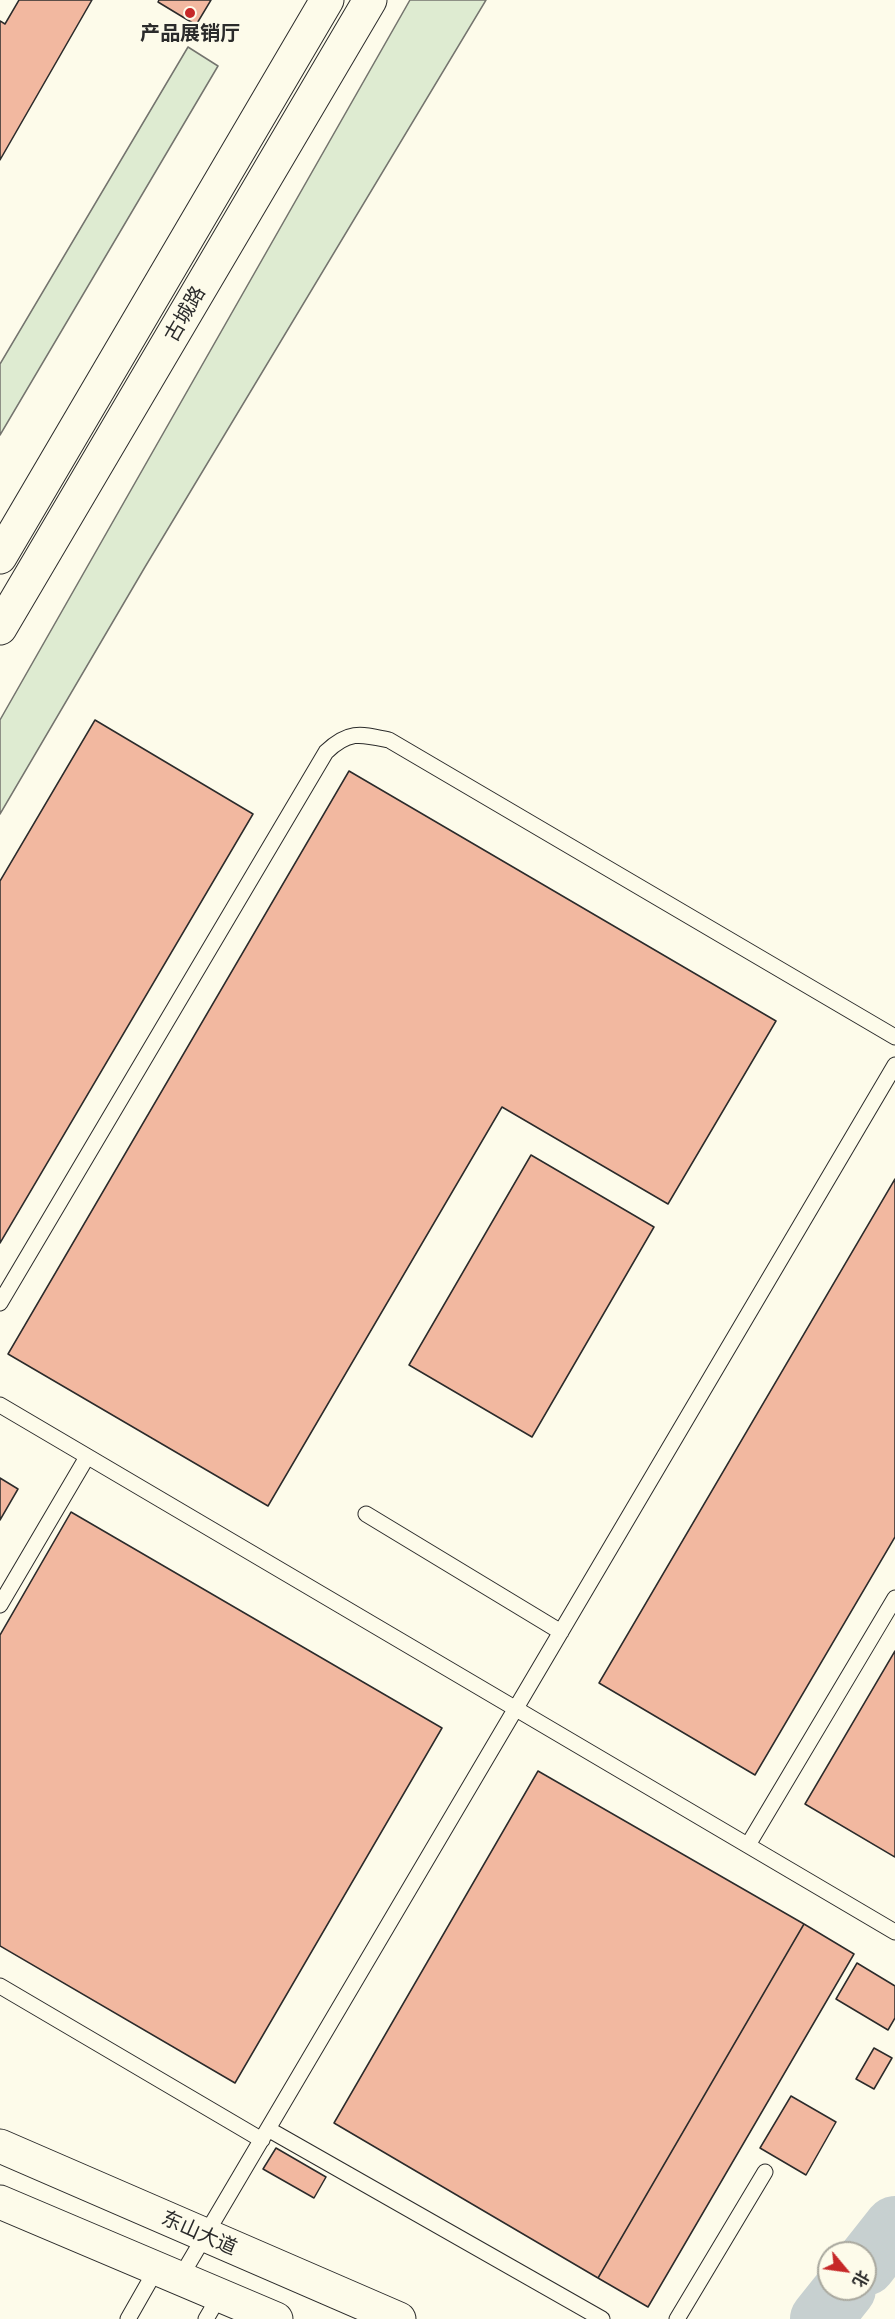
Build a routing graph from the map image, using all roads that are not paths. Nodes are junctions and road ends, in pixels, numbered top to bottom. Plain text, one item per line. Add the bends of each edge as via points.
1 (327, 0) edge
2 (370, 0) edge
3 (0, 557) edge
4 (0, 628) edge
5 (895, 1037) edge
6 (895, 1065) edge
7 (0, 1303) edge
8 (0, 1405) edge
9 (87, 1456) junction
10 (366, 1514) dead end
11 (895, 1598) edge
12 (0, 1605) edge
13 (561, 1632) junction
14 (516, 1708) junction
15 (748, 1845) junction
16 (895, 1932) edge
17 (0, 1986) edge
18 (265, 2134) junction
19 (0, 2146) edge
20 (765, 2172) dead end
21 (0, 2202) edge
22 (205, 2236) junction
23 (169, 2273) junction
24 (213, 2307) edge
25 (129, 2319) edge
26 (276, 2319) edge
27 (399, 2319) edge
28 (602, 2319) edge
29 (677, 2319) edge

1 - 3 main road, 古城路
2 - 4 main road, 古城路
5 - 7 lane via 389,740 360,734 340,738 326,752
6 - 13 lane
8 - 9 lane
9 - 12 lane
9 - 14 lane
10 - 13 lane
11 - 15 lane
13 - 14 lane
14 - 15 lane
14 - 18 lane
15 - 16 lane
17 - 18 lane
18 - 22 lane
18 - 28 lane
19 - 22 main road, 东山大道
20 - 29 lane
21 - 23 main road
22 - 23 lane
22 - 27 main road, 东山大道
23 - 24 main road
23 - 25 lane
24 - 26 main road

